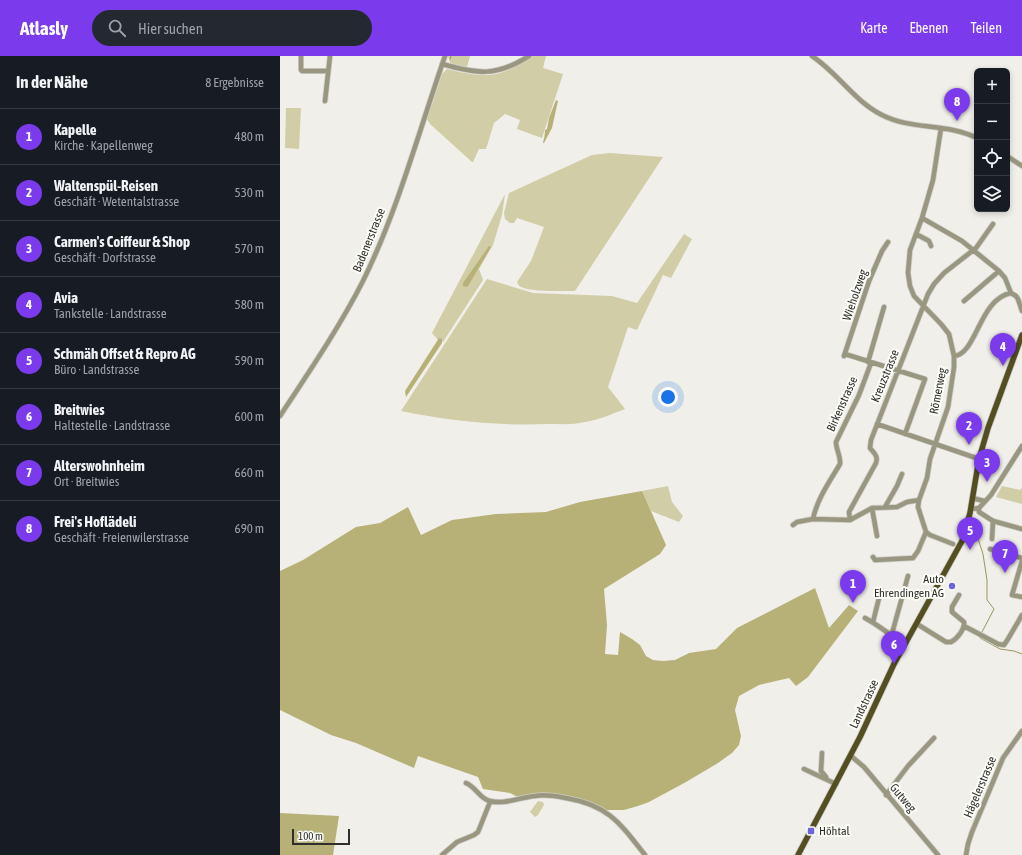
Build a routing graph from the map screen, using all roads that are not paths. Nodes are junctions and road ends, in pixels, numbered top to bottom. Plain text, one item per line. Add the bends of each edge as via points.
1 (301, 56) edge
2 (330, 56) edge
3 (445, 56) edge
4 (529, 56) edge
5 (812, 56) edge
6 (442, 64) junction
7 (328, 71) junction
8 (325, 101) dead end
9 (941, 128) junction
10 (974, 137) edge
11 (1010, 158) edge
12 (1022, 166) edge
13 (922, 218) junction
14 (993, 224) dead end
15 (916, 234) junction
16 (888, 242) dead end
17 (931, 246) dead end
18 (973, 250) junction
19 (999, 271) junction
20 (1011, 293) junction
21 (964, 301) dead end
22 (924, 305) junction
23 (884, 307) dead end
24 (1022, 311) edge
25 (1022, 335) edge
26 (954, 356) junction
27 (870, 362) junction
28 (898, 371) junction
29 (280, 416) edge
30 (877, 424) junction
31 (905, 434) junction
32 (935, 445) junction
33 (1022, 446) edge
34 (979, 459) junction
35 (902, 474) dead end
36 (972, 498) junction
37 (919, 500) junction
38 (984, 501) junction
39 (884, 507) junction
40 (872, 508) junction
41 (979, 508) junction
42 (971, 509) junction
43 (813, 519) junction
44 (850, 520) junction
45 (994, 521) junction
46 (793, 525) dead end
47 (1022, 529) edge
48 (926, 532) junction
49 (877, 536) dead end
50 (992, 540) dead end
51 (953, 544) dead end
52 (990, 550) dead end
53 (873, 557) dead end
54 (1022, 560) edge
55 (908, 576) dead end
56 (881, 590) dead end
57 (959, 595) dead end
58 (1022, 597) edge
59 (1022, 615) edge
60 (865, 618) dead end
61 (873, 622) junction
62 (917, 624) junction
63 (964, 626) junction
64 (891, 637) junction
65 (905, 644) junction
66 (1022, 731) edge
67 (934, 738) dead end
68 (822, 753) dead end
69 (851, 756) junction
70 (804, 769) dead end
71 (466, 783) dead end
72 (833, 783) junction
73 (886, 795) junction
74 (490, 802) junction
75 (442, 855) edge
76 (645, 855) edge
77 (798, 855) edge
78 (938, 855) edge
79 (966, 855) edge

1 - 7 street via 302,71
2 - 7 street
3 - 6 street, Badenerstrasse
4 - 6 street via 499,71 472,72
5 - 9 street via 834,73 869,108 904,123
6 - 29 street, Badenerstrasse via 384,232 363,280 346,313
7 - 8 street
9 - 10 street
9 - 13 street, Römerweg via 933,180
11 - 12 street
13 - 15 street, Römerweg
13 - 18 street via 949,232
14 - 18 street, Kreuzstrasse
15 - 17 street via 929,241
15 - 22 street, Römerweg via 910,250 908,273 916,299
16 - 27 street, Wieholzweg via 869,281 845,355
18 - 19 street
18 - 22 street, Kreuzstrasse via 934,284
19 - 20 street
19 - 21 street
20 - 24 street via 1018,299
20 - 26 street via 1002,295 991,305 963,352
22 - 26 street, Römerweg via 949,334
22 - 28 street, Kreuzstrasse
23 - 27 street, Birkenstrasse
25 - 34 main road, Landstrasse
26 - 32 street, Römerweg via 948,407
27 - 28 street
27 - 43 street, Birkenstrasse via 859,395 836,442 841,458 840,464 814,511
28 - 30 street, Kreuzstrasse
28 - 31 street via 925,379
30 - 31 street
30 - 44 street, Kreuzstrasse via 870,448 878,458 849,512
31 - 32 street
32 - 34 street
32 - 37 street, Römerweg
33 - 38 street via 991,495
34 - 36 main road, Landstrasse
35 - 39 street
36 - 38 street
36 - 42 main road, Landstrasse
37 - 39 street via 897,507
37 - 48 street, Römerweg via 918,507
38 - 41 street
39 - 40 street
40 - 44 street
40 - 49 street
41 - 42 street
41 - 45 street via 979,512
42 - 62 main road, Landstrasse via 962,541
43 - 44 street
43 - 46 street
45 - 47 street
45 - 50 street
48 - 51 street
48 - 53 street via 913,558 875,560
52 - 54 street
54 - 58 street via 1012,595
55 - 64 street
56 - 61 street
57 - 63 street via 952,612 964,622
59 - 63 street via 1004,645
60 - 61 street
61 - 64 street
62 - 63 street via 946,642 954,640
62 - 65 main road, Landstrasse
64 - 65 street
65 - 69 main road, Landstrasse
66 - 79 street, Hägelerstrasse via 1003,758 972,832
67 - 73 street
68 - 72 street via 822,774
69 - 72 main road, Landstrasse
69 - 73 street, Gutweg
70 - 72 street
71 - 74 street
72 - 77 main road, Landstrasse
73 - 78 street, Gutweg
74 - 75 street via 478,832 457,842
74 - 76 street via 545,795 590,804 612,817 626,830

